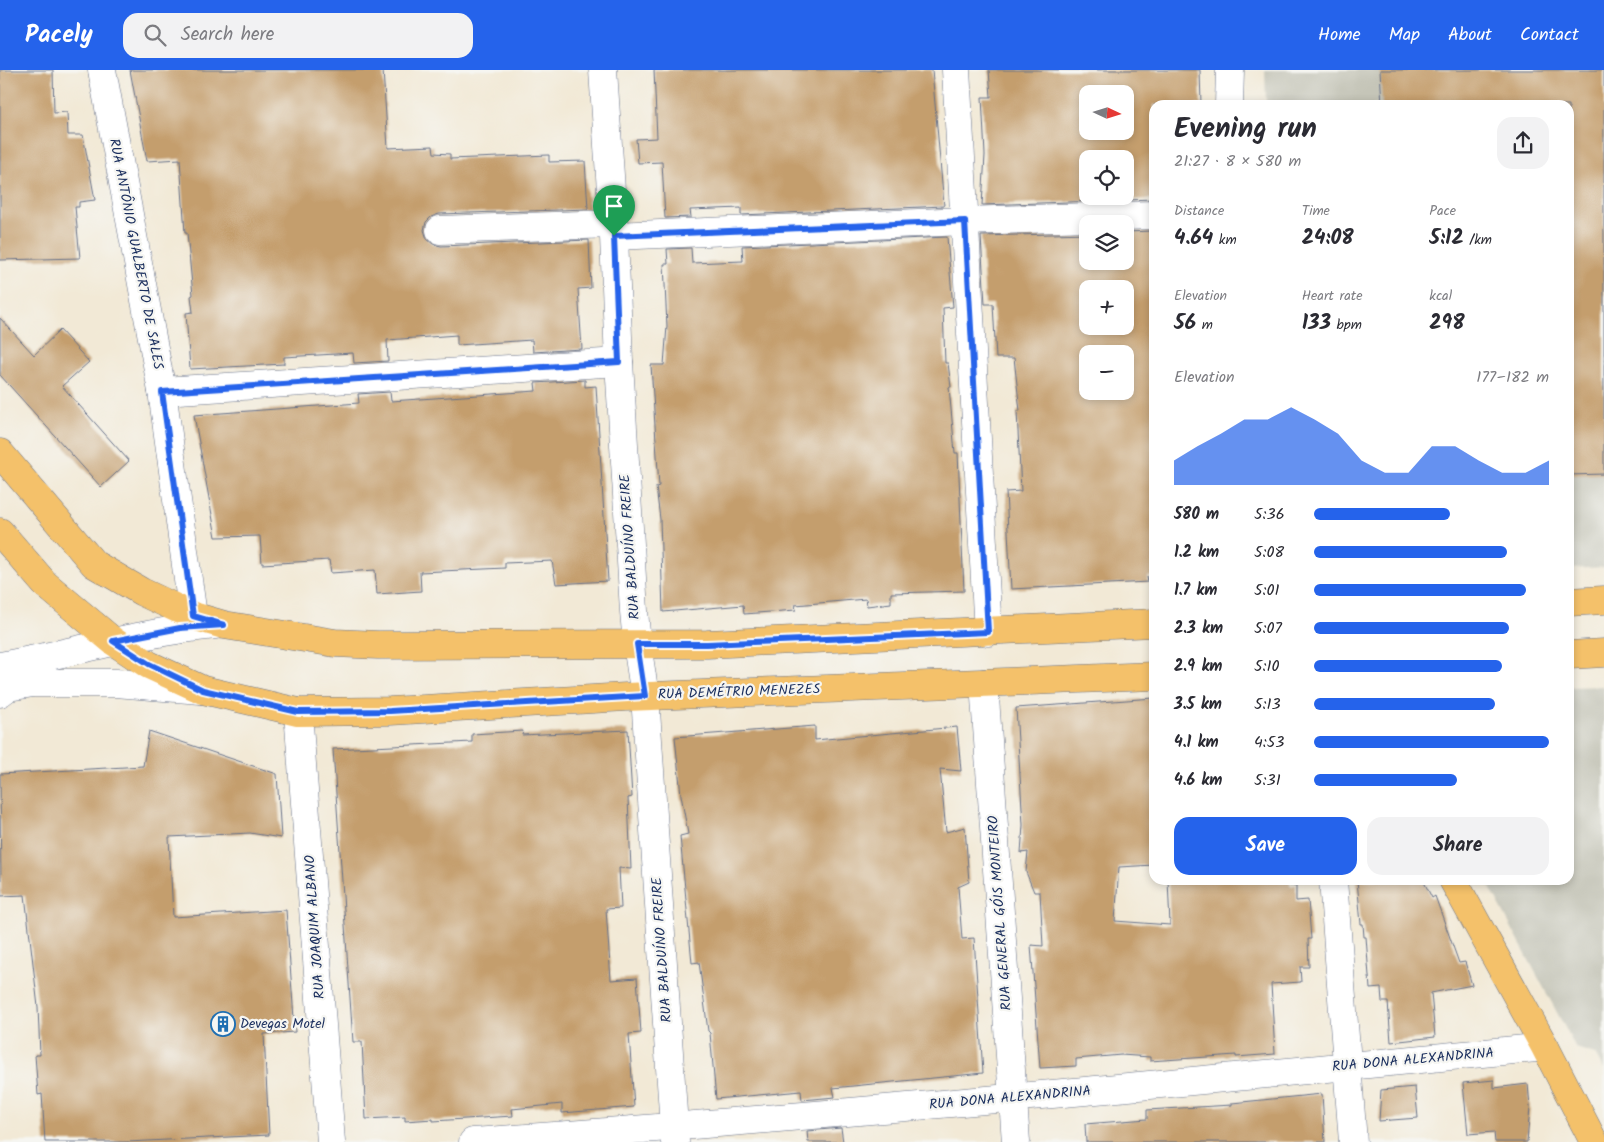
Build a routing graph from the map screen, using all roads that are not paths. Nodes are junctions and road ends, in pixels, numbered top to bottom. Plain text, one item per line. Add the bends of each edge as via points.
1 (102, 70) edge
2 (603, 70) edge
3 (956, 70) edge
4 (1230, 70) edge
5 (1229, 100) edge
6 (1149, 215) edge
7 (965, 221) junction
8 (440, 230) dead end
9 (613, 230) junction
10 (619, 362) junction
11 (162, 392) junction
12 (0, 453) edge
13 (0, 532) edge
14 (1604, 600) edge
15 (1574, 602) edge
16 (193, 616) junction
17 (1149, 623) edge
18 (224, 625) junction
19 (988, 632) junction
20 (113, 641) junction
21 (637, 644) junction
22 (1604, 653) edge
23 (1574, 654) edge
24 (0, 666) edge
25 (1149, 676) edge
26 (984, 683) junction
27 (203, 690) junction
28 (0, 693) edge
29 (645, 696) junction
30 (298, 712) junction
31 (1333, 885) edge
32 (1456, 885) edge
33 (1545, 1048) junction
34 (1348, 1066) junction
35 (1013, 1098) junction
36 (675, 1135) edge
37 (331, 1142) edge
38 (473, 1142) edge
39 (1016, 1142) edge
40 (1353, 1142) edge
41 (1594, 1142) edge

1 - 11 street, RUA ANTÔNIO GUALBERTO DE SALES
2 - 9 street, RUA BALDUÍNO FREIRE
3 - 7 street
4 - 5 street
6 - 7 street
7 - 9 street
7 - 19 street
8 - 9 street
9 - 10 street, RUA BALDUÍNO FREIRE
10 - 11 street
10 - 21 street, RUA BALDUÍNO FREIRE
11 - 16 street, RUA ANTÔNIO GUALBERTO DE SALES
12 - 16 main road via 94,564
13 - 20 main road via 45,584
14 - 15 main road
16 - 18 main road
17 - 19 main road
18 - 20 street via 180,628
18 - 21 main road via 335,643
19 - 21 main road
20 - 24 street
20 - 27 main road via 149,664
21 - 29 street, RUA BALDUÍNO FREIRE
22 - 23 main road
25 - 26 main road, RUA DEMÉTRIO MENEZES
26 - 29 main road, RUA DEMÉTRIO MENEZES
26 - 35 street, RUA GENERAL GÓIS MONTEIRO
27 - 28 street, RUA DEMÉTRIO MENEZES via 116,683 42,682 8,686
27 - 30 main road, RUA DEMÉTRIO MENEZES
29 - 30 main road, RUA DEMÉTRIO MENEZES via 390,711
29 - 36 street, RUA BALDUÍNO FREIRE
30 - 37 street, RUA JOAQUIM ALBANO
31 - 34 street
32 - 33 main road
33 - 34 street, RUA DONA ALEXANDRINA
33 - 41 main road
34 - 35 street, RUA DONA ALEXANDRINA
34 - 40 street
35 - 36 street, RUA DONA ALEXANDRINA
35 - 39 street, RUA GENERAL GÓIS MONTEIRO
36 - 38 street, RUA DONA ALEXANDRINA

